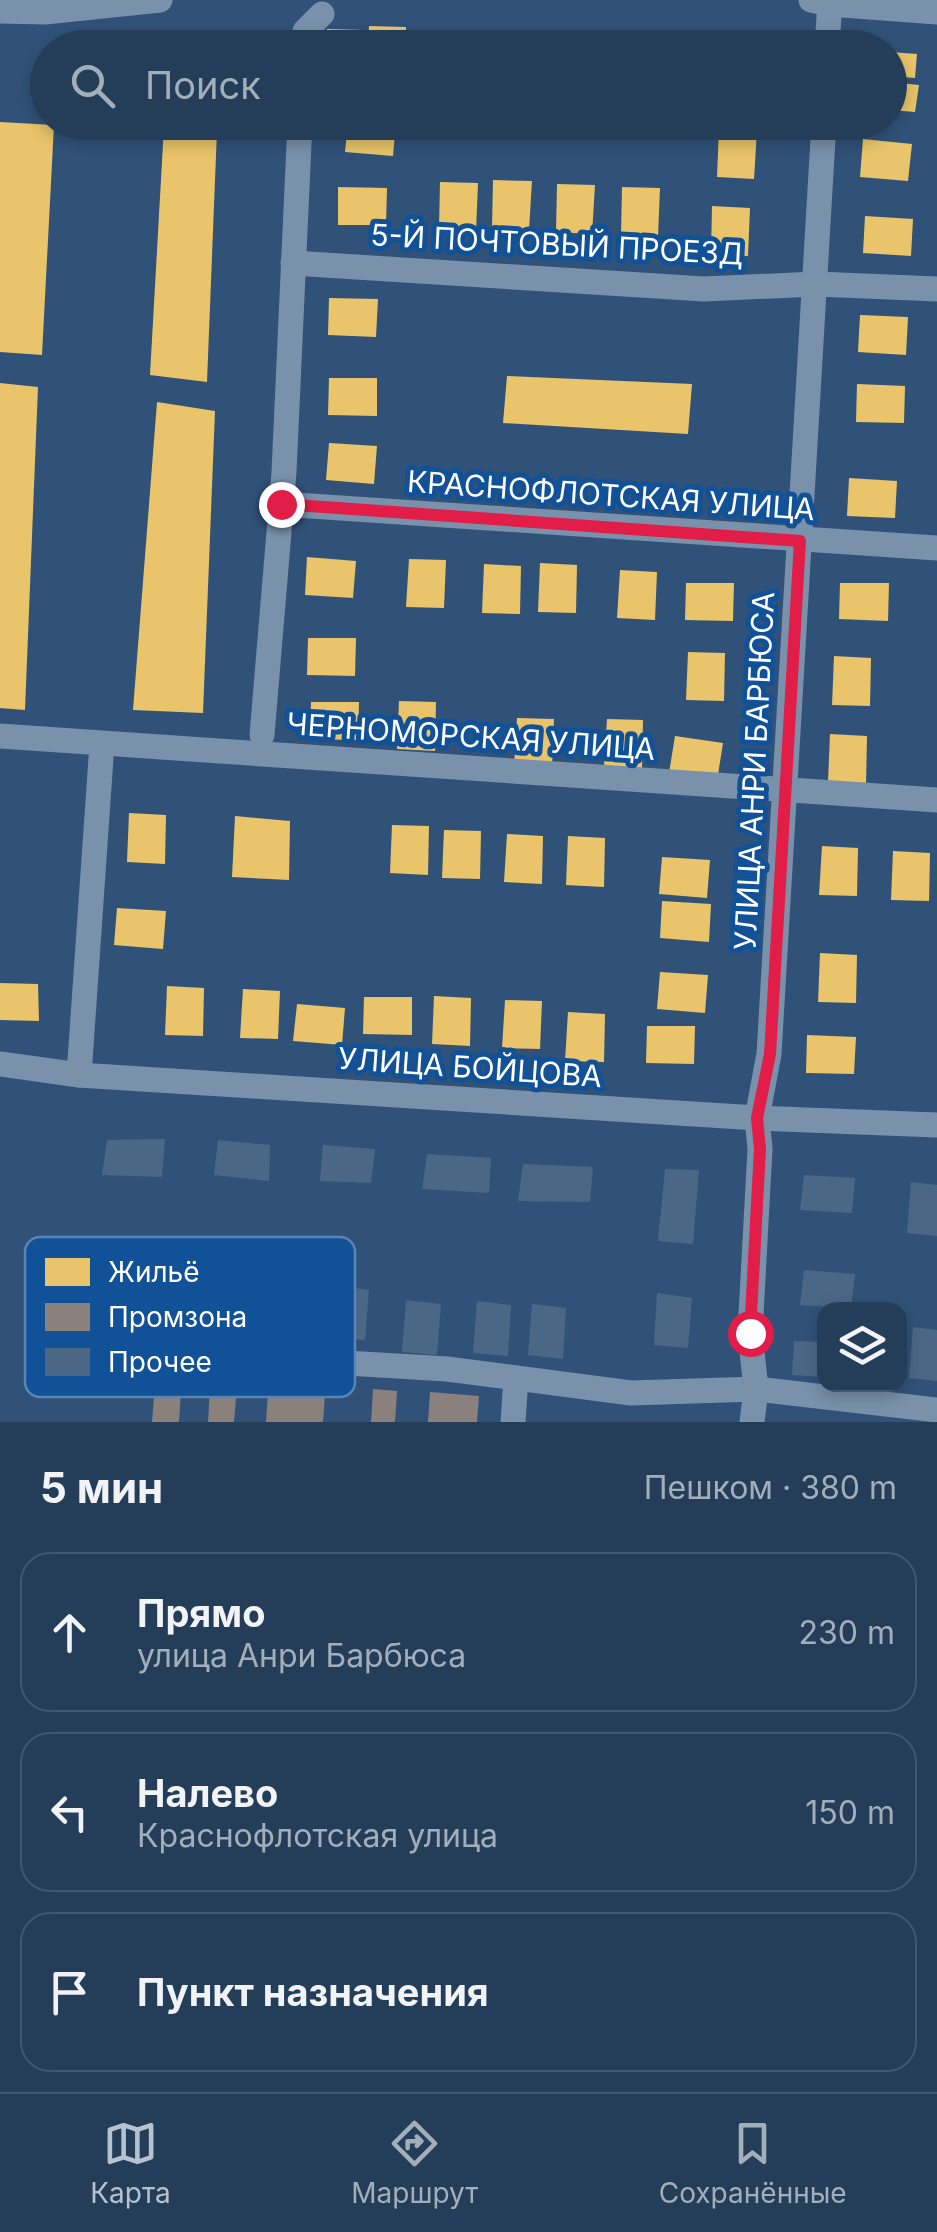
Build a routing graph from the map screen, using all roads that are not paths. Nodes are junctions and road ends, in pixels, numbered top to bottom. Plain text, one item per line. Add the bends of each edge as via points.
1 (160, 0) edge
2 (824, 1) edge
3 (0, 11) edge
4 (937, 12) edge
5 (322, 14) dead end
6 (306, 30) edge
7 (826, 30) edge
8 (299, 140) edge
9 (823, 140) edge
10 (294, 263) junction
11 (816, 284) junction
12 (937, 289) edge
13 (281, 504) junction
14 (800, 541) junction
15 (937, 548) edge
16 (262, 735) dead end
17 (0, 736) edge
18 (101, 758) dead end
19 (785, 790) junction
20 (937, 800) edge
21 (0, 1064) edge
22 (79, 1075) junction
23 (757, 1118) junction
24 (937, 1125) edge
25 (355, 1363) edge
26 (516, 1378) junction
27 (756, 1389) junction
28 (937, 1410) edge
29 (513, 1422) edge
30 (752, 1422) edge

1 - 3 street
2 - 4 street
2 - 7 street
5 - 6 street
8 - 10 street
9 - 11 street, УЛИЦА АНРИ БАРБЮСА
10 - 11 street, 5-Й ПОЧТОВЫЙ ПРОЕЗД via 704,289
10 - 13 street
11 - 12 street, 5-Й ПОЧТОВЫЙ ПРОЕЗД
11 - 14 street, УЛИЦА АНРИ БАРБЮСА
13 - 14 street, КРАСНОФЛОТСКАЯ УЛИЦА
13 - 16 street
14 - 15 street, КРАСНОФЛОТСКАЯ УЛИЦА
14 - 19 street, УЛИЦА АНРИ БАРБЮСА
17 - 19 street, ЧЕРНОМОРСКАЯ УЛИЦА
18 - 22 street
19 - 20 street, ЧЕРНОМОРСКАЯ УЛИЦА
19 - 23 street, УЛИЦА АНРИ БАРБЮСА via 770,1054
21 - 22 street, УЛИЦА БОЙЦОВА
22 - 23 street, УЛИЦА БОЙЦОВА
23 - 24 street, УЛИЦА БОЙЦОВА
23 - 27 street, УЛИЦА АНРИ БАРБЮСА via 750,1333
25 - 26 street
26 - 27 street via 631,1393
26 - 29 street
27 - 28 street
27 - 30 street, УЛИЦА АНРИ БАРБЮСА

